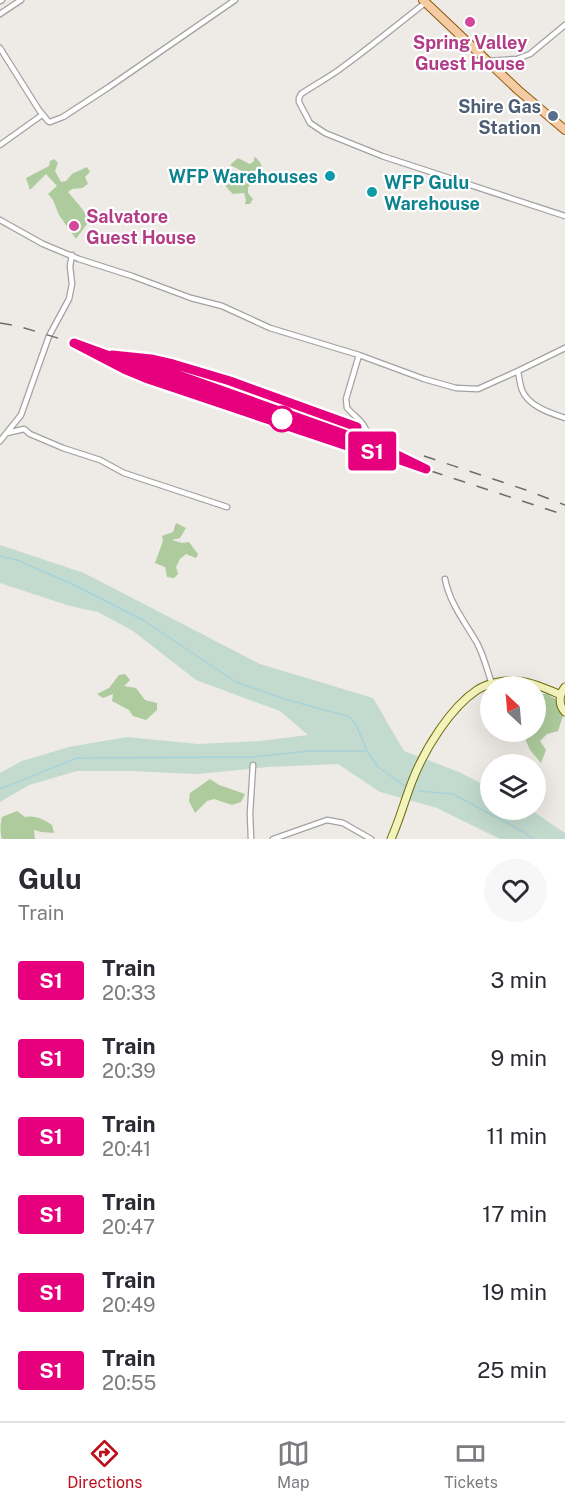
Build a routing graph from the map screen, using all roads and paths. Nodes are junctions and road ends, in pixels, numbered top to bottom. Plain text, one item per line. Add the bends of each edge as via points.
1 (21, 0) edge
2 (235, 0) edge
3 (424, 2) edge
4 (0, 14) edge
5 (565, 25) edge
6 (0, 48) edge
7 (487, 62) junction
8 (42, 115) junction
9 (565, 130) edge
10 (0, 145) edge
11 (565, 216) edge
12 (0, 220) edge
13 (72, 255) junction
14 (565, 348) edge
15 (359, 355) junction
16 (518, 371) junction
17 (21, 415) junction
18 (565, 418) edge
19 (24, 429) junction
20 (8, 433) junction
21 (369, 437) dead end
22 (0, 441) edge
23 (227, 507) dead end
24 (445, 579) dead end
25 (489, 676) edge
26 (565, 687) edge
27 (480, 689) edge
28 (546, 690) edge
29 (561, 695) junction
30 (565, 712) edge
31 (253, 765) dead end
32 (251, 839) edge
33 (273, 839) edge
34 (371, 839) edge
35 (391, 839) edge

1 - 4 street
2 - 8 street via 63,117 50,122
3 - 7 main road
3 - 11 street via 390,32 302,94 299,102 310,123 382,156
5 - 7 street via 530,54
6 - 8 street
7 - 9 main road
8 - 10 street
12 - 13 street
13 - 15 street via 222,306 270,328
13 - 17 street via 69,299 50,336
14 - 16 street
15 - 16 street via 464,389 478,389
15 - 21 street via 347,408 361,420
16 - 18 street via 529,401
17 - 19 street
17 - 20 street
19 - 20 street
19 - 23 street via 124,473
20 - 22 street
24 - 25 street
26 - 29 street
27 - 35 street via 464,701 429,745
28 - 29 street
29 - 30 street
31 - 32 street
33 - 34 street via 327,820 343,823

